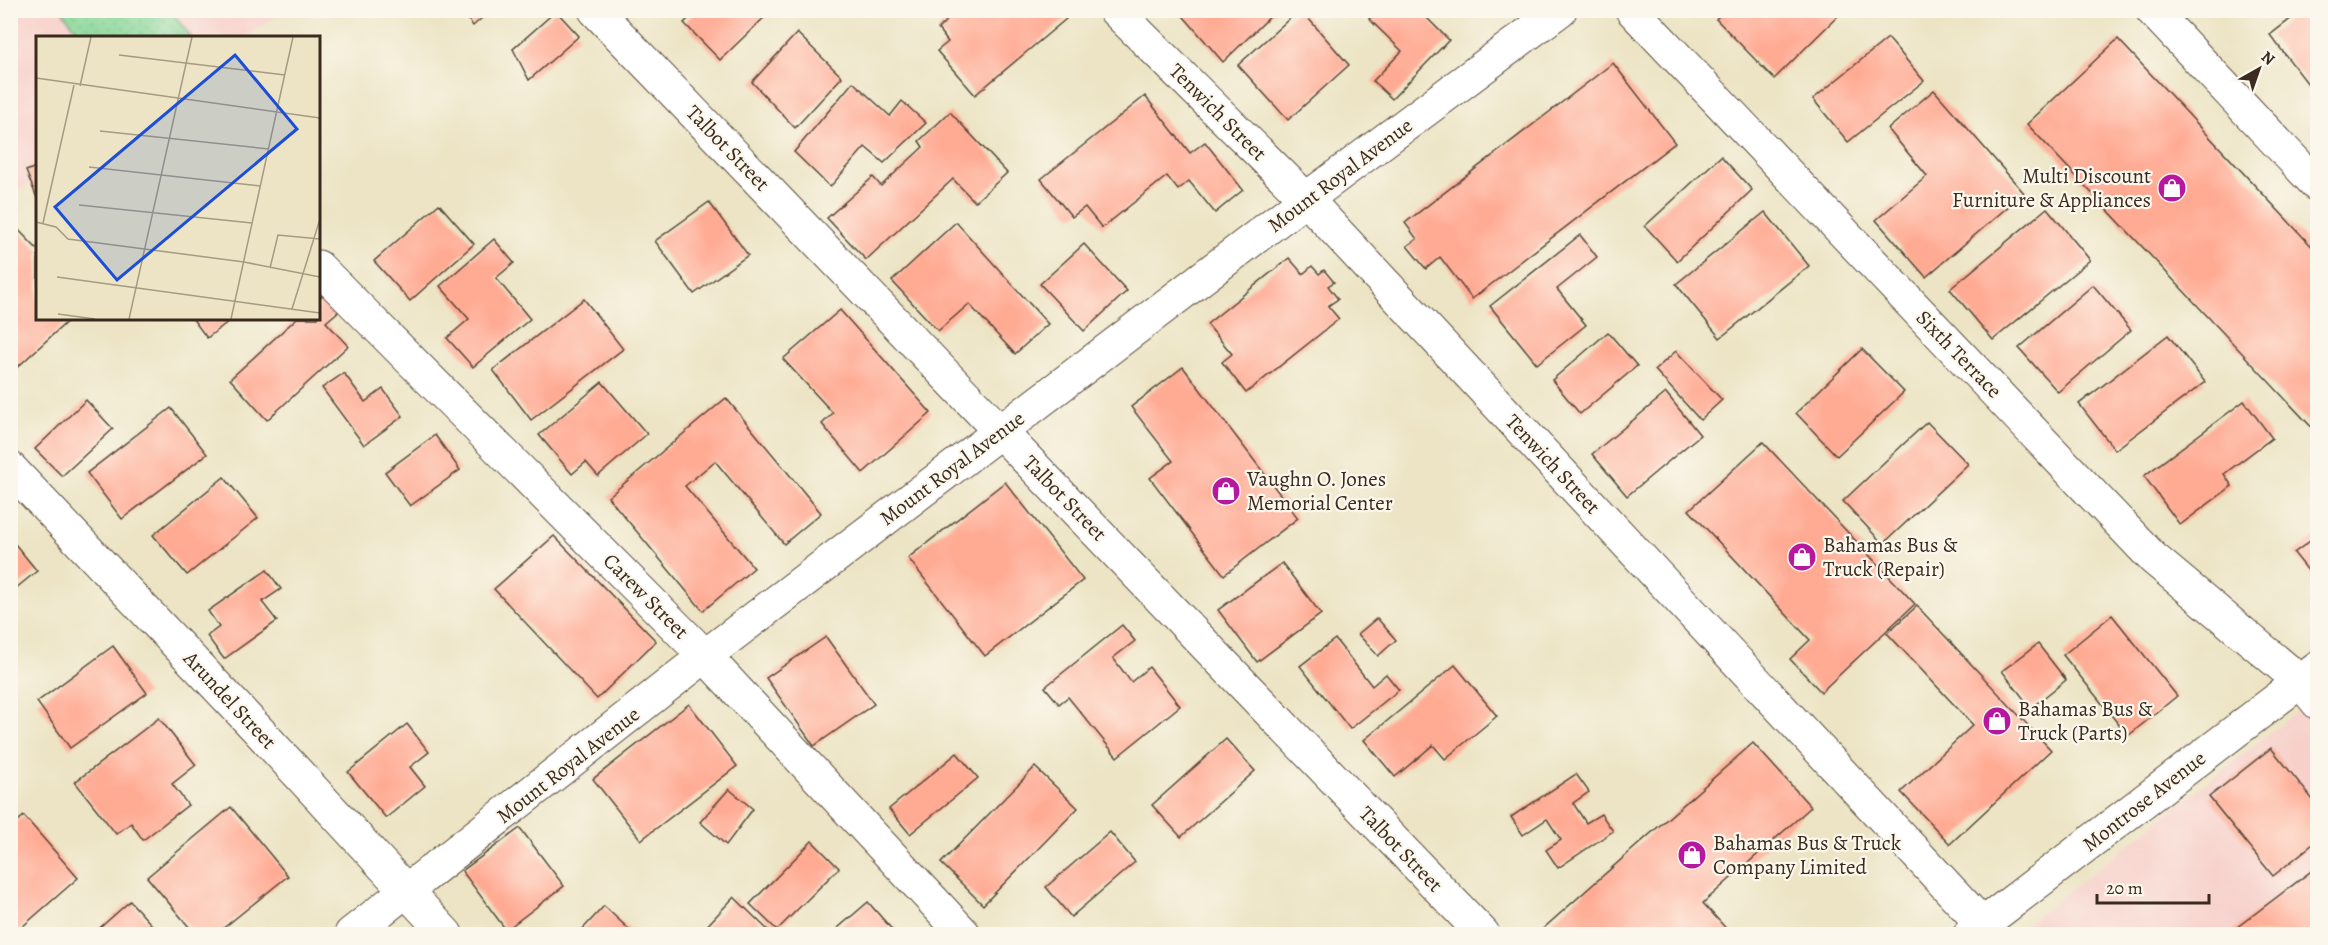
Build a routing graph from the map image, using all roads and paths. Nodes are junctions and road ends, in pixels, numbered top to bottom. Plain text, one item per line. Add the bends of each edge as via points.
1 (595, 10) edge
2 (1115, 10) edge
3 (1560, 10) edge
4 (1632, 10) edge
5 (2152, 10) edge
6 (2318, 186) edge
7 (1306, 199) junction
8 (320, 269) edge
9 (1001, 431) junction
10 (10, 468) edge
11 (705, 656) junction
12 (2312, 684) edge
13 (407, 892) junction
14 (1977, 930) edge
15 (351, 934) edge
16 (446, 934) edge
17 (964, 934) edge
18 (1484, 934) edge

1 - 9 street, Talbot Street
2 - 7 street, Tenwich Street
3 - 7 street, Mount Royal Avenue
4 - 12 street, Sixth Terrace via 2153,558
5 - 6 street
7 - 9 street, Mount Royal Avenue
7 - 14 street, Tenwich Street
8 - 11 street, Carew Street
9 - 11 street, Mount Royal Avenue
9 - 18 street, Talbot Street
10 - 13 street, Arundel Street
11 - 13 street, Mount Royal Avenue
11 - 17 street, Carew Street
12 - 14 street, Montrose Avenue
13 - 15 street, Mount Royal Avenue
13 - 16 street, Arundel Street

